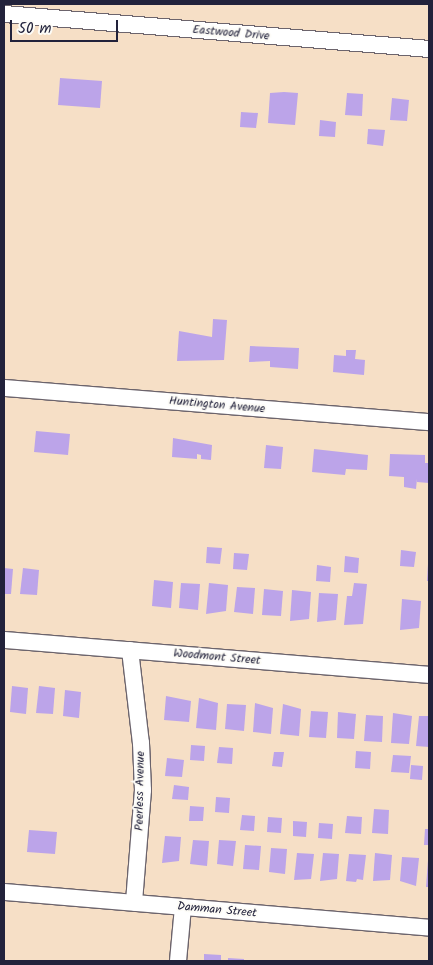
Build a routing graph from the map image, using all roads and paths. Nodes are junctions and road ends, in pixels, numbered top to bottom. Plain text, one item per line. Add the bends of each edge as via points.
1 (4, 14) edge
2 (429, 49) edge
3 (4, 388) edge
4 (429, 422) edge
5 (4, 640) edge
6 (130, 650) junction
7 (429, 675) edge
8 (4, 892) edge
9 (134, 903) junction
10 (183, 907) junction
11 (429, 928) edge
12 (178, 961) edge

1 - 2 street, Eastwood Drive
3 - 4 street, Huntington Avenue
5 - 6 street, Woodmont Street
6 - 7 street, Woodmont Street
6 - 9 street, Peerless Avenue via 143,790
8 - 9 street, Damman Street
9 - 10 street, Damman Street
10 - 11 street, Damman Street
10 - 12 street

